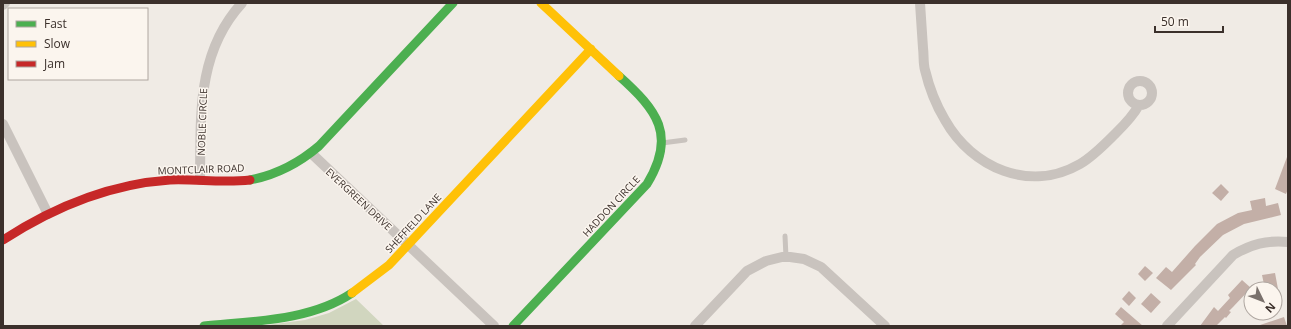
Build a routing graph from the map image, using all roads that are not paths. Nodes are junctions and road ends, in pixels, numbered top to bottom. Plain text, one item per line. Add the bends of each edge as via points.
1 (242, 3) edge
2 (453, 3) edge
3 (541, 3) edge
4 (920, 3) edge
5 (591, 49) junction
6 (1139, 104) dead end
7 (3, 124) edge
8 (685, 140) dead end
9 (662, 143) junction
10 (311, 153) junction
11 (200, 180) junction
12 (48, 214) junction
13 (785, 236) dead end
14 (3, 240) edge
15 (1288, 242) edge
16 (407, 244) junction
17 (786, 257) junction
18 (881, 325) edge
19 (204, 326) edge
20 (494, 326) edge
21 (513, 326) edge
22 (695, 326) edge
23 (1168, 326) edge

1 - 11 street, NOBLE CIRCLE via 219,36 208,63 201,103
2 - 10 street
3 - 5 street, HADDON CIRCLE
4 - 6 street via 925,68 936,103 956,136 981,160 998,169 1010,174 1027,176 1064,172 1094,155 1130,118
5 - 9 street, HADDON CIRCLE via 651,108 658,121
5 - 16 street, SHEFFIELD LANE
7 - 12 street
8 - 9 lane
9 - 21 street, HADDON CIRCLE via 658,165 647,184
10 - 11 street, MONTCLAIR ROAD via 288,167 264,176 241,181
10 - 16 street, EVERGREEN DRIVE
11 - 12 street, MONTCLAIR ROAD via 171,180 117,188 77,200
12 - 14 street, MONTCLAIR ROAD
13 - 17 lane
15 - 23 street via 1256,243 1233,255
16 - 19 street, SHEFFIELD LANE via 389,265 370,281 332,304 293,316
16 - 20 street, EVERGREEN DRIVE
17 - 18 street via 804,259 821,267
17 - 22 street via 766,261 747,271

